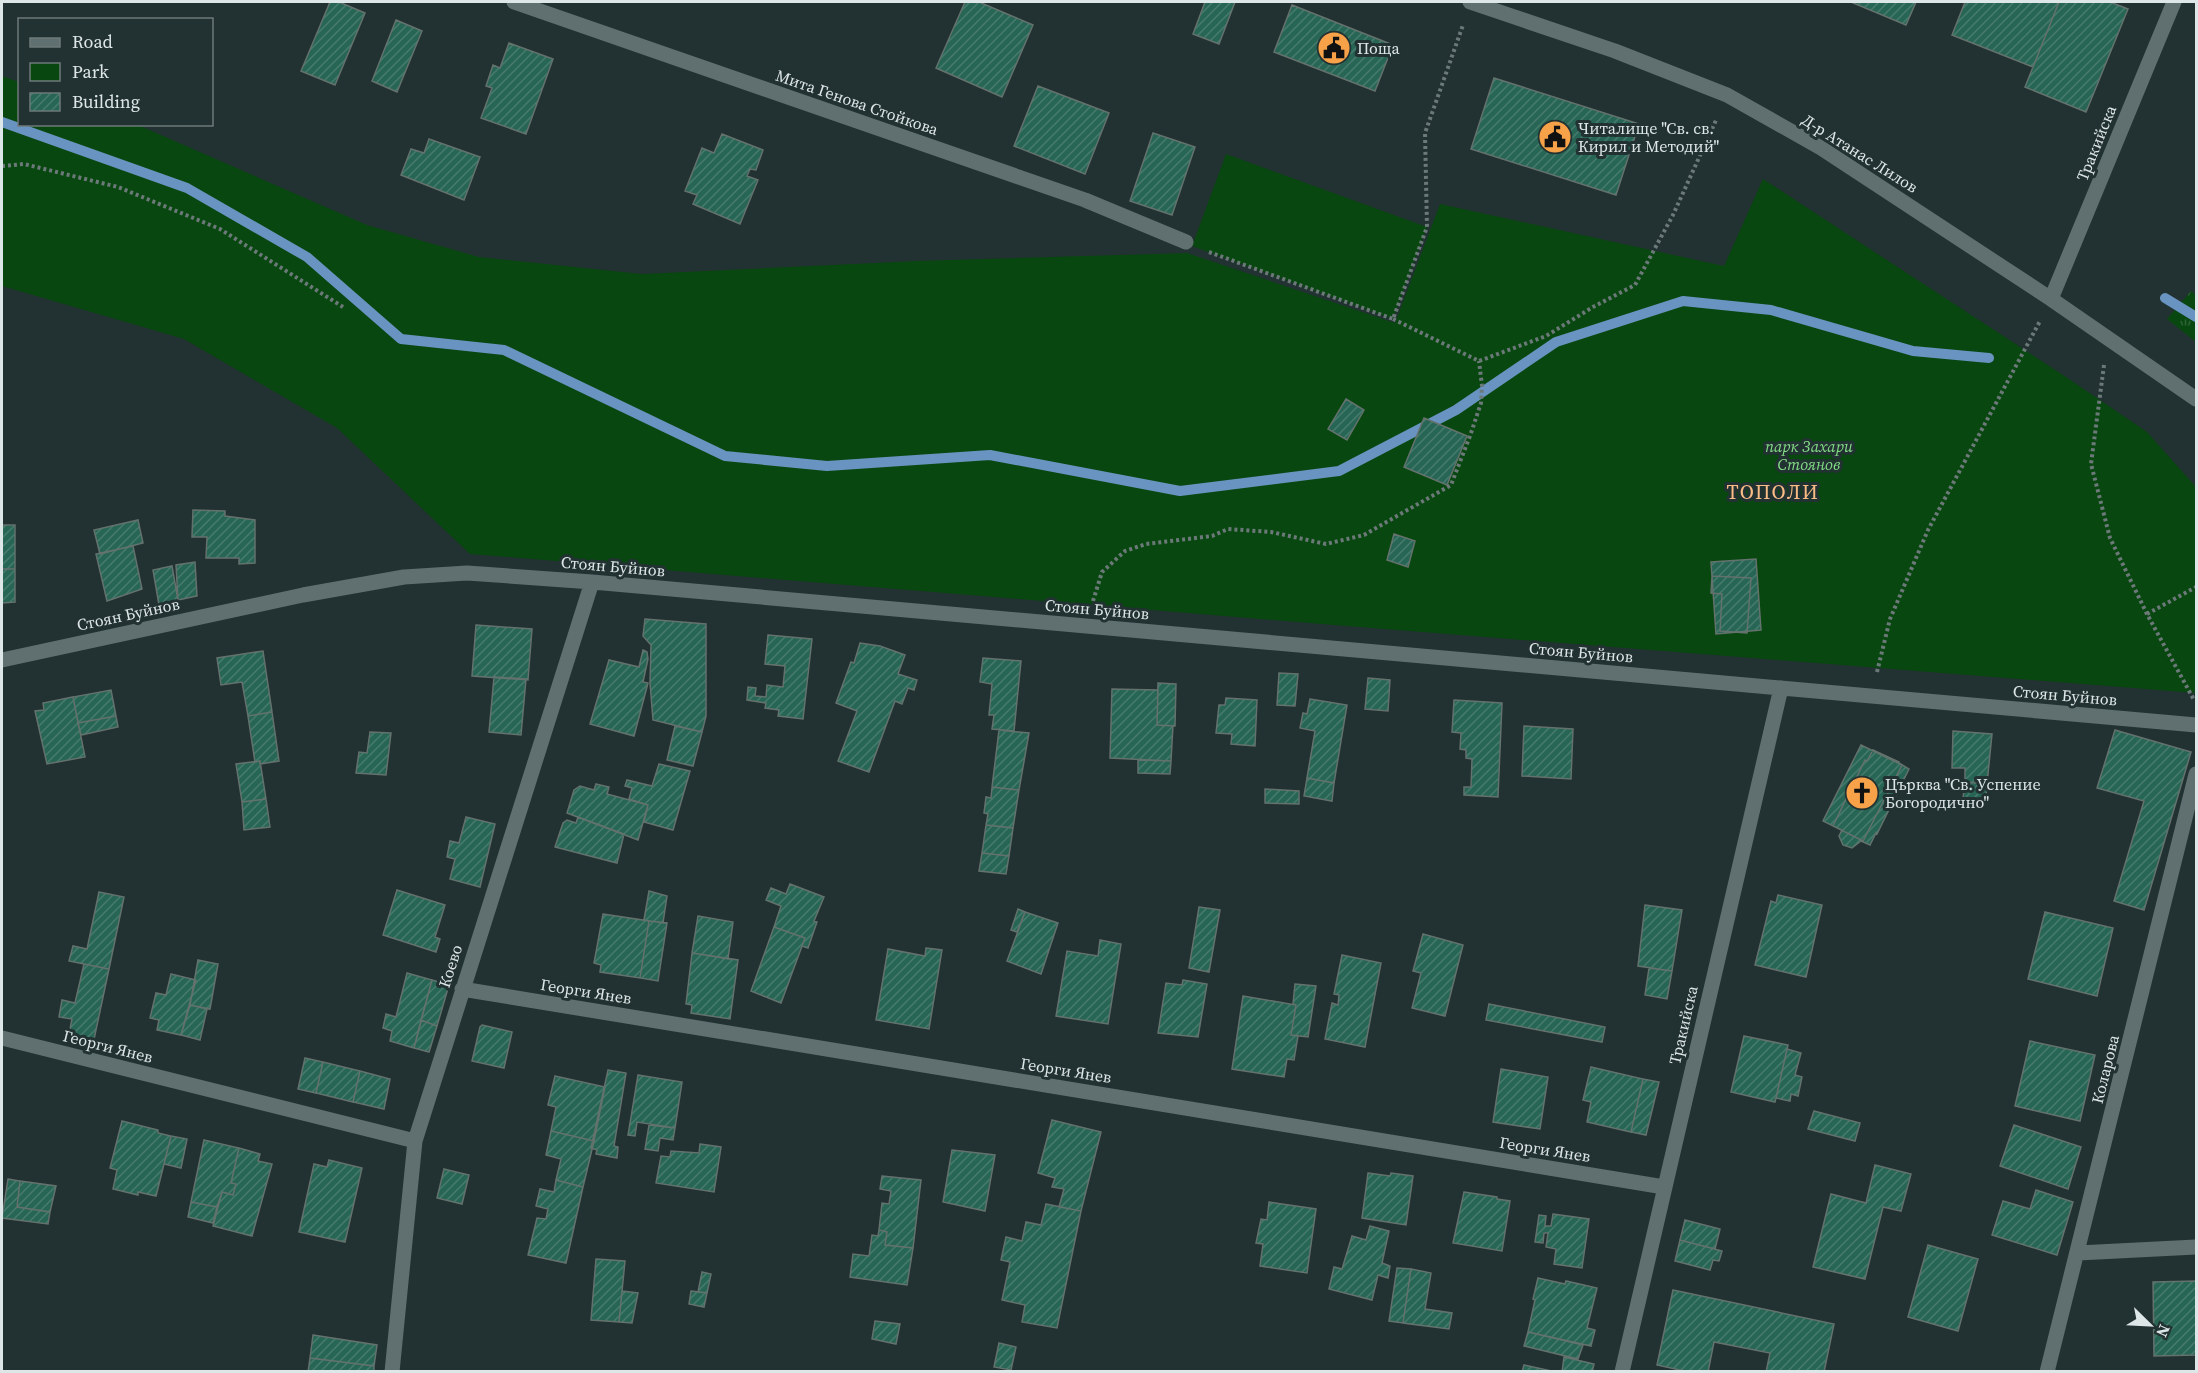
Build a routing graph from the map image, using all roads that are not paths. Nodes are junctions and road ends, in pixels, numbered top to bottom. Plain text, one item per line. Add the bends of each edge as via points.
1 (514, 2) edge
2 (1471, 2) edge
3 (2174, 2) edge
4 (1186, 242) road end
5 (2051, 299) junction
6 (2196, 399) edge
7 (592, 582) junction
8 (2, 660) edge
9 (1781, 688) junction
10 (2196, 725) edge
11 (2196, 774) edge
12 (462, 988) junction
13 (2, 1038) edge
14 (415, 1141) junction
15 (1664, 1187) junction
16 (2196, 1247) edge
17 (2078, 1252) junction
18 (392, 1371) edge
19 (1622, 1371) edge
20 (2048, 1371) edge

1 - 4 street, Мита Генова Стойкова via 1085,200
2 - 5 street, Д-р Атанас Лилов via 1615,51 1727,95 1821,148
3 - 5 street, Тракийска
5 - 6 street, Д-р Атанас Лилов
7 - 8 street, Стоян Буйнов via 466,573 404,577
7 - 9 street, Стоян Буйнов
7 - 12 street, Коево
9 - 10 street, Стоян Буйнов
9 - 15 street, Тракийска
11 - 17 street, Коларова
12 - 14 street, Коево
12 - 15 street, Георги Янев
13 - 14 street, Георги Янев
14 - 18 street, Коево
15 - 19 street, Тракийска
16 - 17 street
17 - 20 street, Коларова

